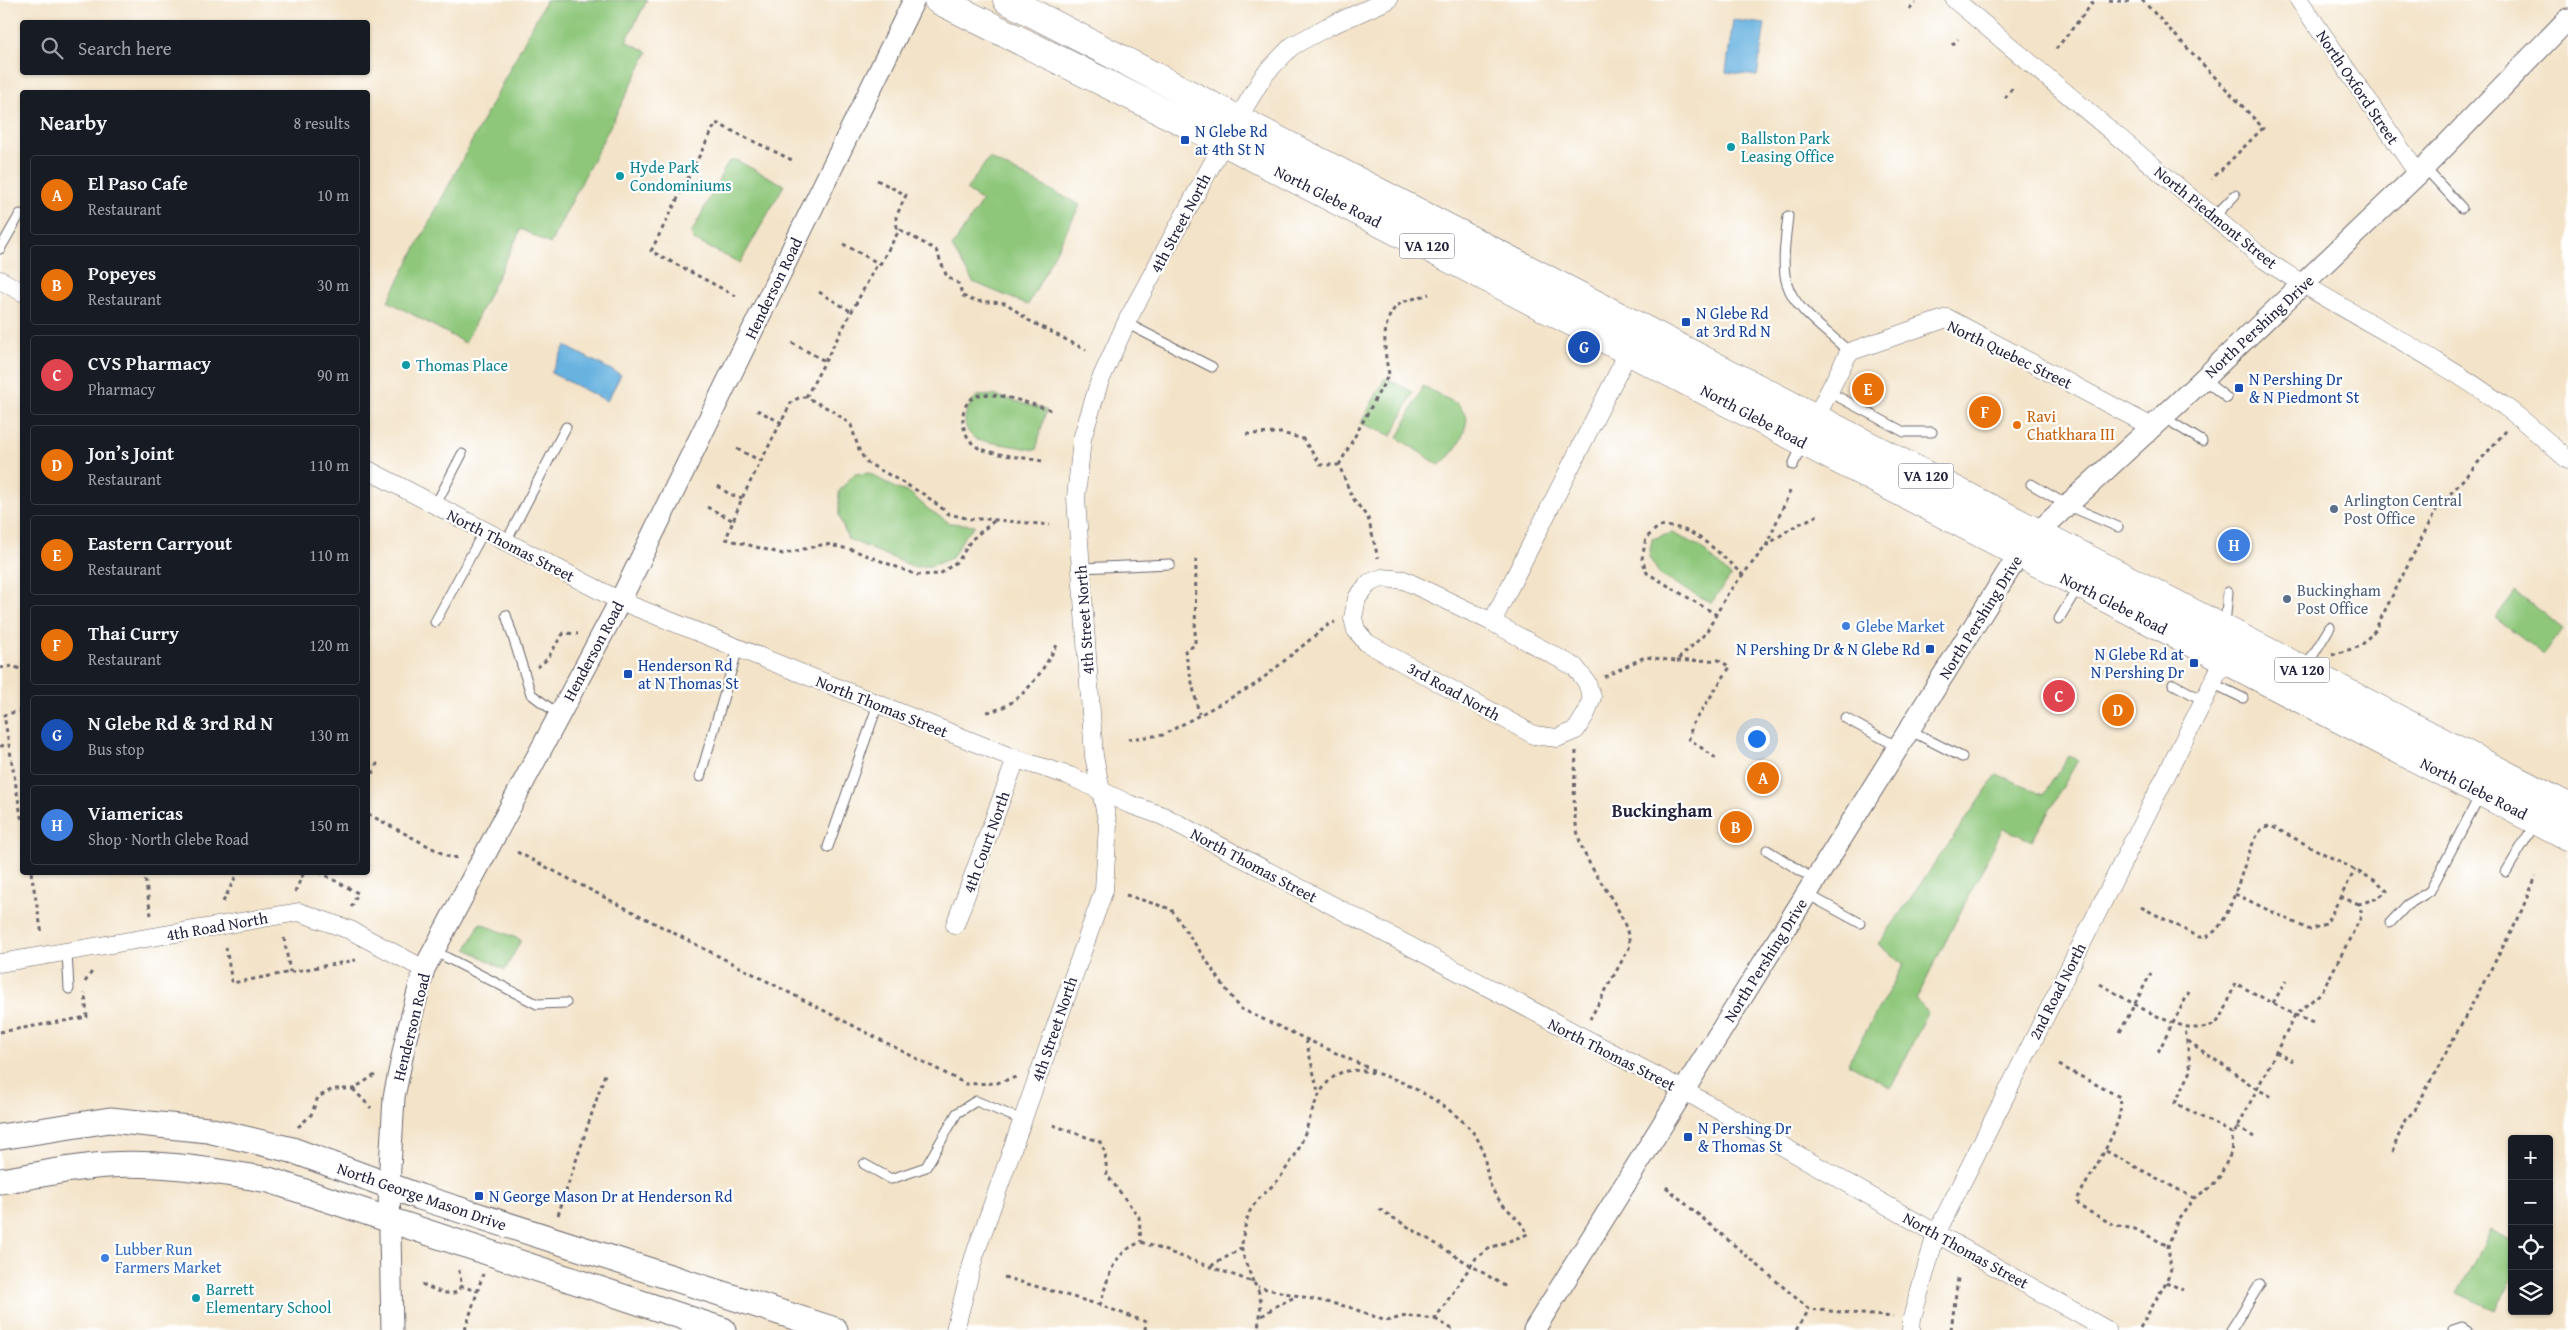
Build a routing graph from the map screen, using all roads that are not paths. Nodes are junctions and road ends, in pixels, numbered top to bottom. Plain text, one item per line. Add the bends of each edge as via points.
1 (914, 0) edge
2 (938, 0) edge
3 (1007, 0) edge
4 (1388, 0) edge
5 (1955, 0) edge
6 (2299, 0) edge
7 (2568, 19) edge
8 (1238, 118) junction
9 (1224, 142) junction
10 (2422, 171) junction
11 (2235, 195) dead end
12 (2462, 208) dead end
13 (20, 214) dead end
14 (1788, 216) dead end
15 (2214, 217) junction
16 (0, 249) edge
17 (0, 280) edge
18 (2303, 285) junction
19 (20, 291) edge
20 (1126, 323) junction
21 (1641, 327) junction
22 (1629, 351) junction
23 (1849, 352) junction
24 (1212, 367) dead end
25 (2203, 379) junction
26 (1829, 392) junction
27 (2227, 398) dead end
28 (2157, 422) junction
29 (566, 428) dead end
30 (1932, 432) dead end
31 (2202, 440) dead end
32 (1804, 442) junction
33 (462, 454) dead end
34 (2568, 460) edge
35 (370, 471) edge
36 (2031, 484) dead end
37 (2067, 505) junction
38 (435, 506) junction
39 (2118, 527) dead end
40 (484, 531) junction
41 (2036, 534) junction
42 (506, 542) junction
43 (2019, 554) junction
44 (1170, 564) dead end
45 (1081, 568) junction
46 (2079, 584) junction
47 (2228, 592) dead end
48 (620, 601) junction
49 (506, 615) dead end
50 (2059, 619) dead end
51 (435, 622) dead end
52 (1492, 622) junction
53 (2330, 627) dead end
54 (2224, 630) junction
55 (738, 648) junction
56 (2304, 671) junction
57 (2218, 672) junction
58 (2173, 684) dead end
59 (2243, 698) dead end
60 (2202, 700) junction
61 (878, 704) junction
62 (559, 715) junction
63 (1845, 718) dead end
64 (1904, 739) junction
65 (1962, 757) dead end
66 (1016, 759) junction
67 (700, 777) dead end
68 (1101, 792) junction
69 (2481, 793) junction
70 (2568, 807) edge
71 (2538, 820) junction
72 (2568, 837) edge
73 (828, 847) dead end
74 (1767, 850) dead end
75 (2506, 872) dead end
76 (1811, 887) junction
77 (1860, 923) dead end
78 (2390, 923) dead end
79 (955, 925) dead end
80 (67, 952) junction
81 (429, 960) junction
82 (0, 963) edge
83 (69, 989) dead end
84 (566, 1003) dead end
85 (1684, 1090) junction
86 (1022, 1120) junction
87 (0, 1137) edge
88 (864, 1164) dead end
89 (0, 1181) edge
90 (389, 1185) junction
91 (389, 1219) junction
92 (1936, 1234) junction
93 (2260, 1284) dead end
94 (1912, 1324) edge
95 (392, 1330) edge
96 (723, 1330) edge
97 (835, 1330) edge
98 (955, 1330) edge
99 (1534, 1330) edge
100 (2107, 1330) edge
101 (2231, 1330) edge
102 (2452, 1330) edge
103 (2466, 1330) edge

1 - 48 street, Henderson Road
2 - 9 main road, North Glebe Road / VA 120
3 - 8 main road, North Glebe Road / VA 120
4 - 8 street, 4th Street North via 1292,46 1264,75
5 - 15 street, North Piedmont Street
6 - 10 street, North Oxford Street
7 - 10 street, North Pershing Drive
8 - 9 street, 4th Street North
8 - 21 main road, North Glebe Road / VA 120
9 - 20 street, 4th Street North
9 - 22 main road, North Glebe Road / VA 120
10 - 12 lane
10 - 18 street, North Pershing Drive
11 - 15 lane
13 - 16 lane
14 - 23 lane via 1787,284 1800,306
15 - 18 street, North Piedmont Street via 2265,260
17 - 19 street
18 - 25 street, North Pershing Drive
18 - 34 street, North Piedmont Street via 2439,363 2505,407
20 - 24 lane
20 - 45 street, 4th Street North via 1099,383 1082,439 1076,498
21 - 22 main road
21 - 32 main road, North Glebe Road / VA 120
22 - 32 main road, North Glebe Road / VA 120
22 - 52 street
23 - 26 street
23 - 28 street, North Quebec Street via 1947,318
25 - 27 lane
25 - 28 street, North Pershing Drive
26 - 30 lane via 1904,432
26 - 32 street
28 - 31 lane
28 - 37 street, North Pershing Drive
29 - 42 lane
32 - 41 main road, North Glebe Road / VA 120
32 - 43 main road, North Glebe Road / VA 120
33 - 38 lane
35 - 38 street, North Thomas Street
36 - 37 lane
37 - 39 lane
37 - 41 street, North Pershing Drive
38 - 40 street, North Thomas Street
40 - 42 street, North Thomas Street
40 - 51 lane
41 - 43 street, North Pershing Drive
41 - 54 main road, North Glebe Road / VA 120
42 - 48 street, North Thomas Street
43 - 46 main road, North Glebe Road / VA 120
43 - 64 street, North Pershing Drive
44 - 45 lane
45 - 68 street, 4th Street North via 1094,756
46 - 50 lane
46 - 57 main road, North Glebe Road / VA 120
47 - 54 lane
48 - 55 street, North Thomas Street
48 - 62 street, Henderson Road
49 - 62 lane via 531,694
52 - 52 street, 3rd Road North via 1575,667 1586,681 1592,697 1576,730 1558,738 1534,735 1367,642 1356,630 1353,618 1357,598 1369,583 1382,578 1404,580
53 - 56 lane
54 - 56 main road, North Glebe Road / VA 120
55 - 61 street, North Thomas Street
55 - 67 lane
56 - 70 main road, North Glebe Road / VA 120
57 - 59 lane
57 - 60 street, 2nd Road North
57 - 69 main road, North Glebe Road / VA 120
58 - 60 lane
60 - 92 street, 2nd Road North
61 - 66 street, North Thomas Street
61 - 73 lane
62 - 81 street, Henderson Road
63 - 64 lane
64 - 65 lane
64 - 76 street, North Pershing Drive
66 - 68 street, North Thomas Street via 1070,776
66 - 79 street, 4th Court North
68 - 85 street, North Thomas Street via 1163,816
68 - 86 street, 4th Street North via 1108,825 1104,890
69 - 71 main road, North Glebe Road / VA 120
69 - 78 lane via 2430,891 2407,905
71 - 72 main road, North Glebe Road / VA 120
71 - 75 lane
74 - 76 lane
76 - 77 lane
76 - 85 street, North Pershing Drive
80 - 81 street, 4th Road North via 299,912
80 - 82 street, 4th Road North
80 - 83 lane
81 - 84 lane via 537,1004
81 - 90 street, Henderson Road via 406,1038 394,1097
85 - 92 street, North Thomas Street
85 - 99 street, North Pershing Drive
86 - 88 lane via 976,1101 957,1114 926,1167 891,1179
86 - 98 street, 4th Street North via 974,1257
87 - 90 main road, North George Mason Drive via 110,1120 208,1130 292,1150
89 - 91 main road, North George Mason Drive via 88,1166 210,1170 269,1180
90 - 91 street, Henderson Road
90 - 97 main road, North George Mason Drive
91 - 95 street, Henderson Road
91 - 96 main road, North George Mason Drive
92 - 94 street, 2nd Road North
92 - 100 street, North Thomas Street
93 - 101 lane
102 - 103 lane

